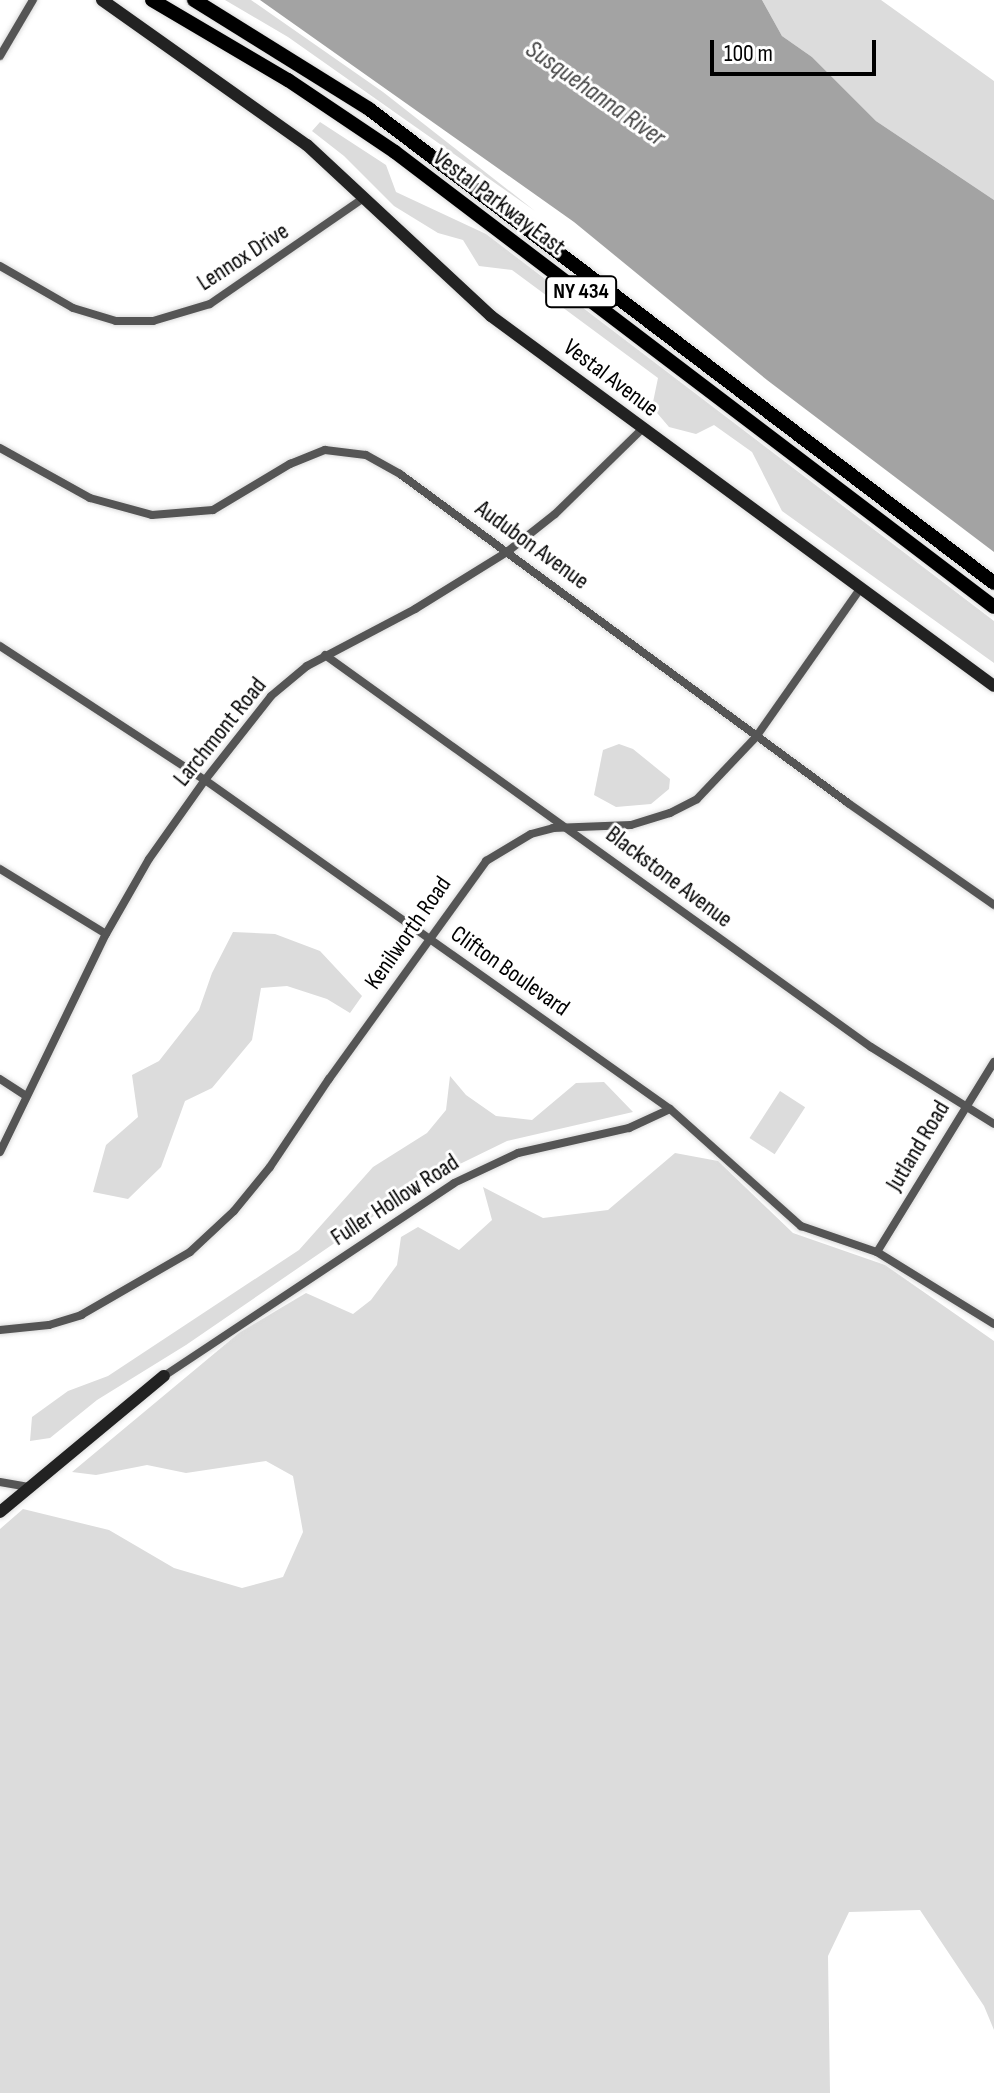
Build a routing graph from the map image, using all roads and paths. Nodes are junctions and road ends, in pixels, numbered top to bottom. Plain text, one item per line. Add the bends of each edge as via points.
1 (33, 0) edge
2 (102, 0) edge
3 (152, 0) edge
4 (194, 0) edge
5 (0, 56) edge
6 (365, 197) junction
7 (0, 266) edge
8 (642, 429) junction
9 (0, 448) edge
10 (507, 552) junction
11 (994, 583) edge
12 (860, 589) junction
13 (994, 607) edge
14 (0, 646) edge
15 (325, 655) junction
16 (994, 686) edge
17 (756, 737) junction
18 (205, 780) junction
19 (568, 828) junction
20 (0, 869) edge
21 (994, 905) edge
22 (106, 934) junction
23 (428, 938) junction
24 (994, 1062) edge
25 (0, 1079) edge
26 (26, 1096) junction
27 (966, 1106) junction
28 (670, 1109) junction
29 (994, 1124) edge
30 (0, 1152) edge
31 (877, 1252) junction
32 (994, 1324) edge
33 (0, 1330) edge
34 (164, 1376) joint
35 (0, 1482) edge
36 (29, 1487) junction
37 (0, 1512) edge

1 - 5 street
2 - 6 street, Vestal Avenue via 276,120
3 - 13 main road, Vestal Parkway East / NY 434 via 288,80 395,152
4 - 11 main road, Vestal Parkway East / NY 434 via 369,109
6 - 7 street, Lennox Drive via 210,304 153,321 116,321 84,312
6 - 8 street, Vestal Avenue via 491,316
8 - 10 street, Larchmont Road via 555,514
8 - 12 street, Vestal Avenue
9 - 10 street, Audubon Avenue via 90,498 152,515 213,510 311,454 353,451 400,474
10 - 15 street, Larchmont Road via 415,609
10 - 17 street, Audubon Avenue
12 - 16 street, Vestal Avenue
12 - 17 street, Kenilworth Road
14 - 18 street, Clifton Boulevard
15 - 18 street, Larchmont Road via 271,696
15 - 19 street, Blackstone Avenue
17 - 19 street, Kenilworth Road via 718,781 686,806 631,825
17 - 21 street, Audubon Avenue
18 - 22 street, Larchmont Road via 149,859
18 - 23 street, Clifton Boulevard
19 - 23 street, Kenilworth Road via 531,834 497,852
19 - 27 street, Blackstone Avenue via 871,1047
20 - 22 street
22 - 26 street, Larchmont Road
23 - 28 street, Clifton Boulevard
23 - 33 street, Kenilworth Road via 270,1167 190,1252 81,1315 49,1325
24 - 27 street, Jutland Road
25 - 26 street
26 - 30 street, Larchmont Road
27 - 29 street, Blackstone Avenue
27 - 31 street, Jutland Road
28 - 31 street, Clifton Boulevard via 801,1226
28 - 34 street, Fuller Hollow Road via 629,1128 518,1153 476,1172
31 - 32 street, Clifton Boulevard
34 - 36 street
35 - 36 street
36 - 37 street

